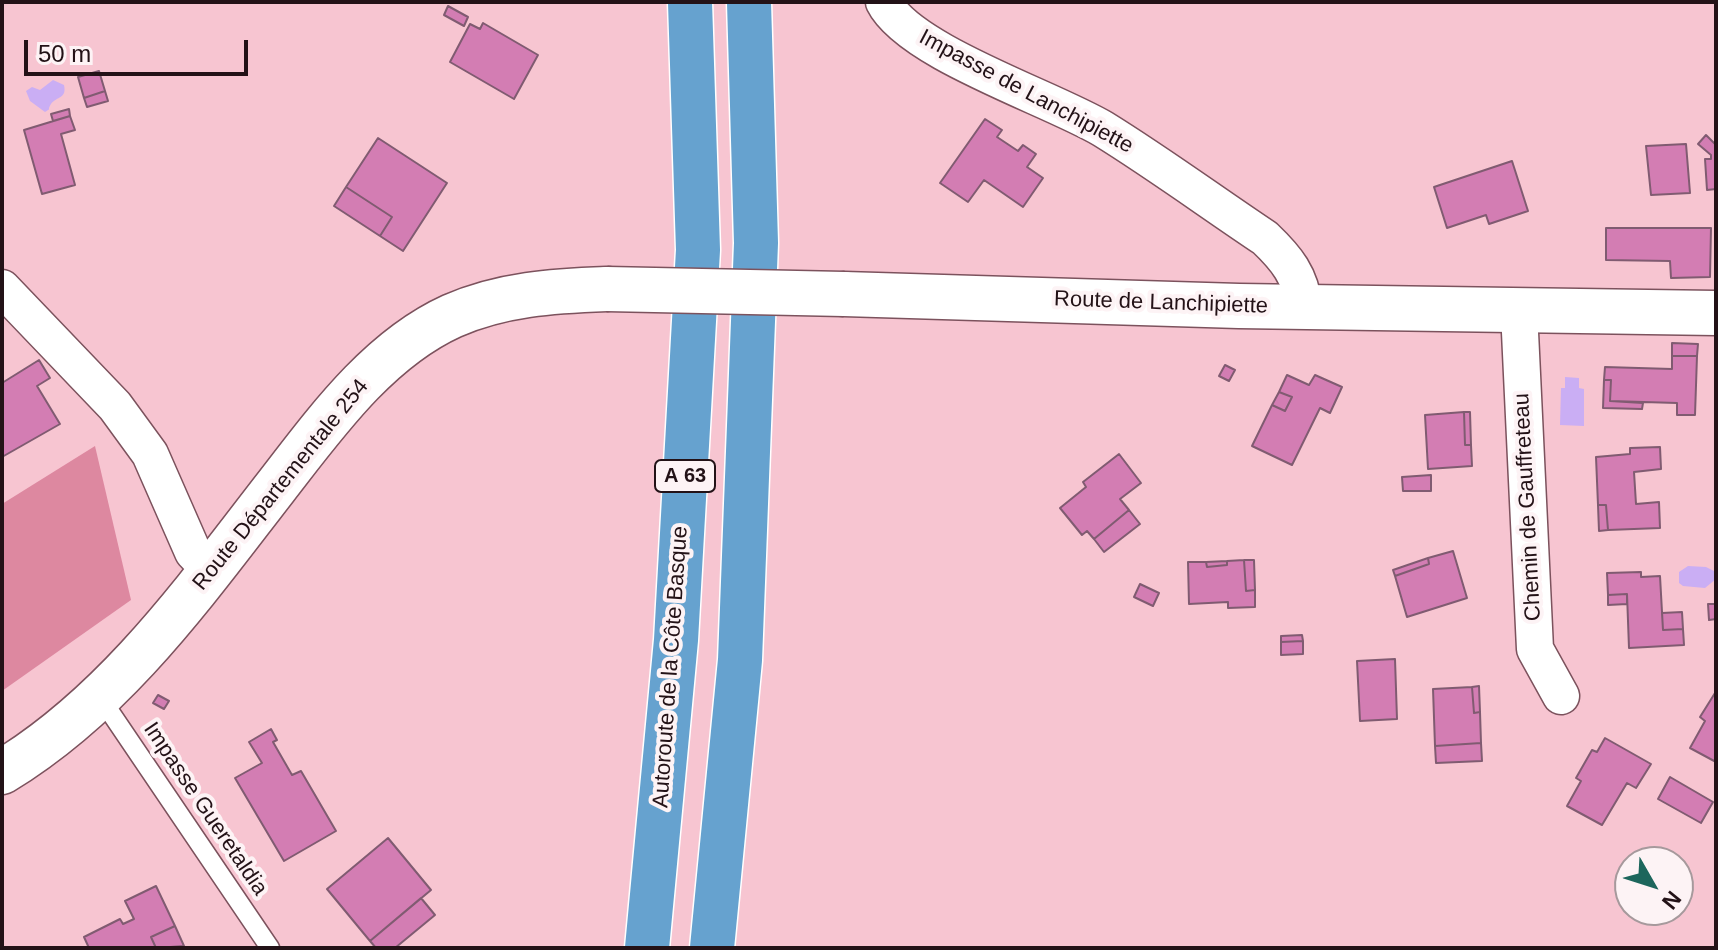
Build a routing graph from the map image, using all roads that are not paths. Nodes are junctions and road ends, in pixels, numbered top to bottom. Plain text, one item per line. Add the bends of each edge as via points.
1 (690, 2) edge
2 (749, 2) edge
3 (884, 2) edge
4 (2, 288) edge
5 (607, 289) joint
6 (1304, 307) junction
7 (1519, 311) junction
8 (1716, 313) edge
9 (211, 571) junction
10 (1561, 696) dead end
11 (100, 697) junction
12 (2, 772) edge
13 (270, 948) edge
14 (647, 948) edge
15 (712, 948) edge

1 - 14 highway, Autoroute de la Côte Basque / A 63 via 698,250 676,640
2 - 15 highway, A 63 via 756,243 740,660
3 - 6 street, Impasse de Lanchipiette via 889,13 945,53 1101,128 1265,238 1288,260 1302,288
4 - 9 street via 115,406 150,454 193,552
5 - 6 street, Route de Lanchipiette, bridge
5 - 9 street, Route Départementale 254 via 521,294 487,302 412,340 351,394
6 - 7 street, Route de Lanchipiette
7 - 8 street, Route de Lanchipiette
7 - 10 street, Chemin de Gauffreteau via 1535,649
9 - 11 street, Route Départementale 254
11 - 12 street, Route Départementale 254
11 - 13 lane, Impasse Gueretaldia

